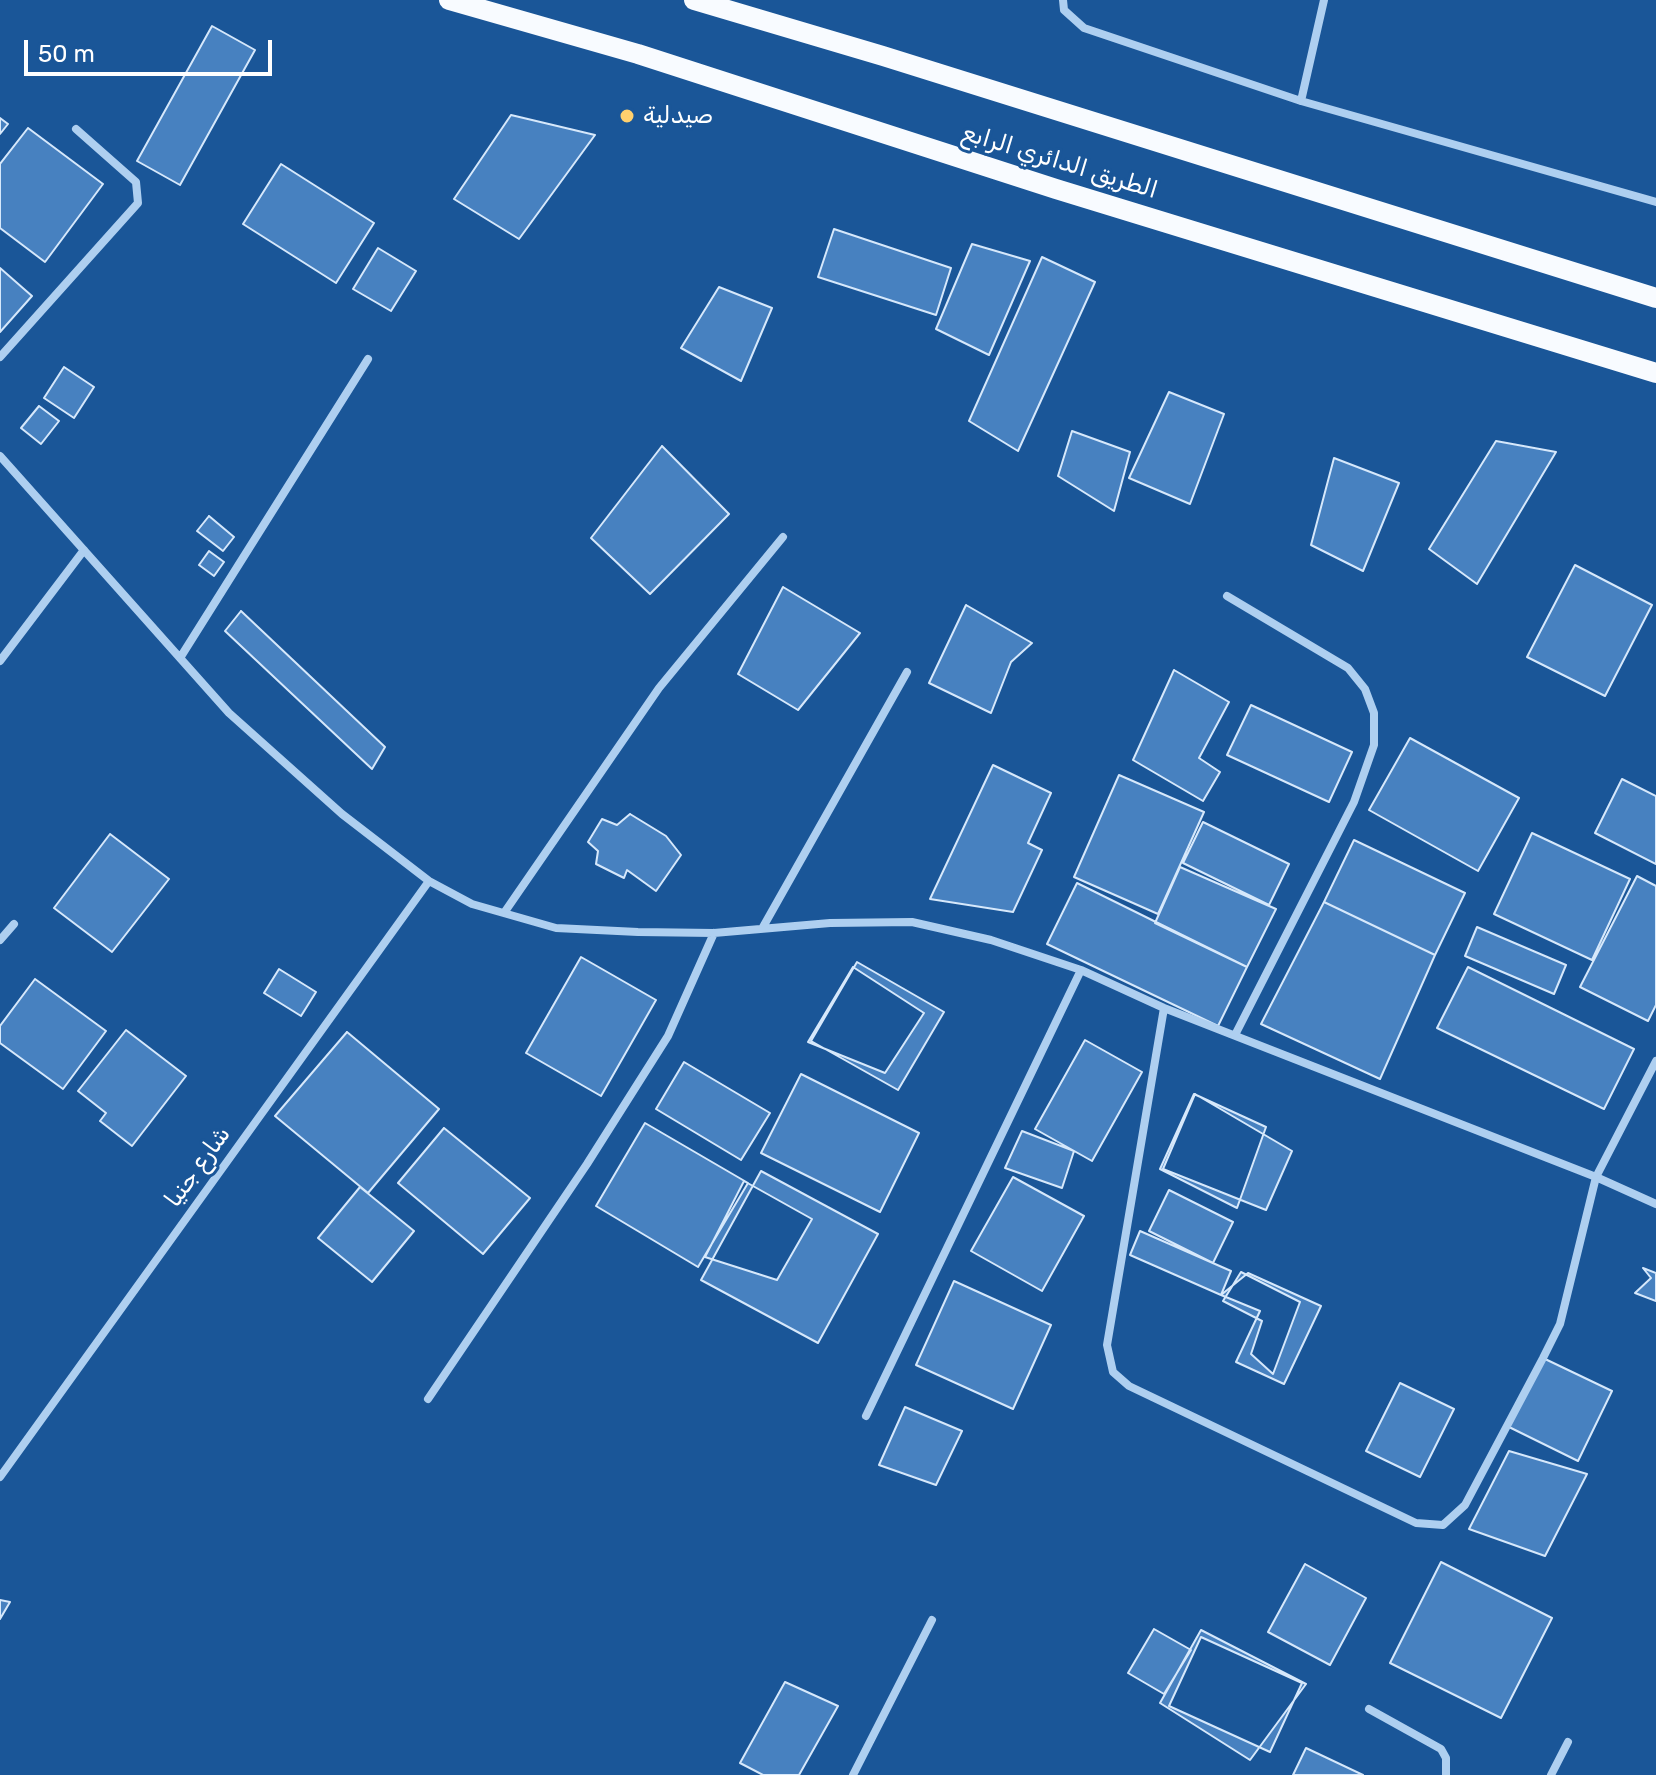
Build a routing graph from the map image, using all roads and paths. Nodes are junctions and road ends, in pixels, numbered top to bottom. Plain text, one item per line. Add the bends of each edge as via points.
1 (449, 0) edge
2 (694, 0) edge
3 (1063, 0) edge
4 (1324, 0) edge
5 (1301, 101) junction
6 (76, 129) dead end
7 (1656, 202) edge
8 (1656, 298) edge
9 (0, 357) edge
10 (368, 359) dead end
11 (1656, 373) edge
12 (0, 456) edge
13 (783, 537) dead end
14 (84, 550) junction
15 (1227, 596) dead end
16 (180, 658) junction
17 (0, 661) edge
18 (907, 672) dead end
19 (429, 881) junction
20 (504, 913) junction
21 (14, 924) dead end
22 (763, 927) junction
23 (714, 933) junction
24 (0, 940) edge
25 (1081, 970) junction
26 (1164, 1008) junction
27 (1235, 1035) junction
28 (1656, 1061) edge
29 (1596, 1177) junction
30 (1656, 1204) edge
31 (428, 1399) dead end
32 (866, 1416) dead end
33 (0, 1477) edge
34 (932, 1620) dead end
35 (1369, 1709) dead end
36 (1568, 1742) dead end
37 (853, 1775) edge
38 (1446, 1775) edge
39 (1551, 1775) edge

1 - 11 main road, الطريق الدائري الرابع via 638,54
2 - 8 main road, الطريق الدائري الرابع
3 - 5 street via 1064,10 1084,28
4 - 5 street
5 - 7 street
6 - 9 street via 136,182 138,203
10 - 16 street
12 - 14 street
13 - 20 street via 659,688
14 - 16 street
14 - 17 street
15 - 27 street via 1348,668 1365,689 1374,713 1374,745 1354,802
16 - 19 street via 229,713 342,814
18 - 22 street
19 - 20 street via 472,904
19 - 33 street, شارع جنيا
20 - 23 street via 556,928
21 - 24 street
22 - 23 street
22 - 25 street via 912,922 991,940
23 - 31 street via 668,1036
25 - 26 street
25 - 32 street
26 - 27 street
26 - 29 street via 1107,1345 1113,1372 1129,1386 1416,1523 1443,1525 1465,1505 1543,1358 1560,1324
27 - 29 street
28 - 29 street
29 - 30 street
34 - 37 street
35 - 38 street via 1441,1749
36 - 39 street

